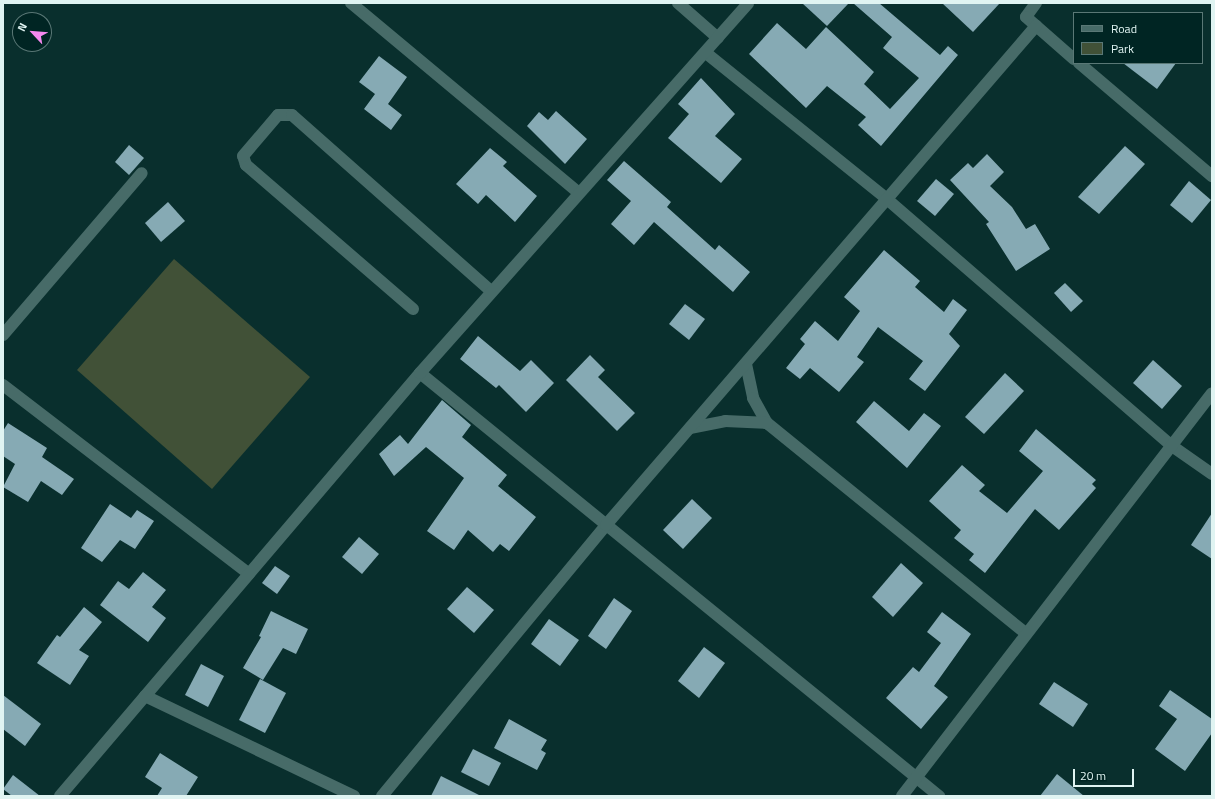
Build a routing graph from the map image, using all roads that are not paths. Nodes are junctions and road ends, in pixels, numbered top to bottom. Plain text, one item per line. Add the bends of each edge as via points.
1 (350, 3) edge
2 (678, 3) edge
3 (748, 3) edge
4 (1036, 3) edge
5 (1036, 26) junction
6 (718, 38) junction
7 (706, 53) junction
8 (1073, 58) edge
9 (1080, 64) edge
10 (142, 173) dead end
11 (1212, 176) edge
12 (578, 192) junction
13 (888, 200) junction
14 (492, 291) junction
15 (412, 309) dead end
16 (3, 336) edge
17 (746, 364) junction
18 (420, 373) junction
19 (3, 385) edge
20 (1212, 393) edge
21 (767, 423) junction
22 (690, 428) junction
23 (1172, 446) junction
24 (1212, 474) edge
25 (606, 525) junction
26 (249, 574) junction
27 (1025, 633) junction
28 (145, 696) junction
29 (915, 776) junction
30 (60, 796) edge
31 (354, 796) edge
32 (382, 796) edge
33 (902, 796) edge
34 (939, 796) edge

1 - 12 street
2 - 6 street
3 - 6 street
4 - 5 street via 1026,15
5 - 8 street
5 - 13 street
6 - 7 street
7 - 12 street
7 - 13 street
9 - 11 street
10 - 16 street
12 - 14 street
13 - 17 street
13 - 23 street
14 - 15 street via 292,115 278,115 243,156 246,165
14 - 18 street
17 - 21 street via 753,398
17 - 22 street
18 - 25 street
18 - 26 street
19 - 26 street
20 - 23 street
21 - 22 street via 725,421
21 - 27 street
22 - 25 street
23 - 24 street
23 - 27 street
25 - 29 street
25 - 32 street
26 - 28 street
27 - 29 street
28 - 30 street
28 - 31 street
29 - 33 street
29 - 34 street

